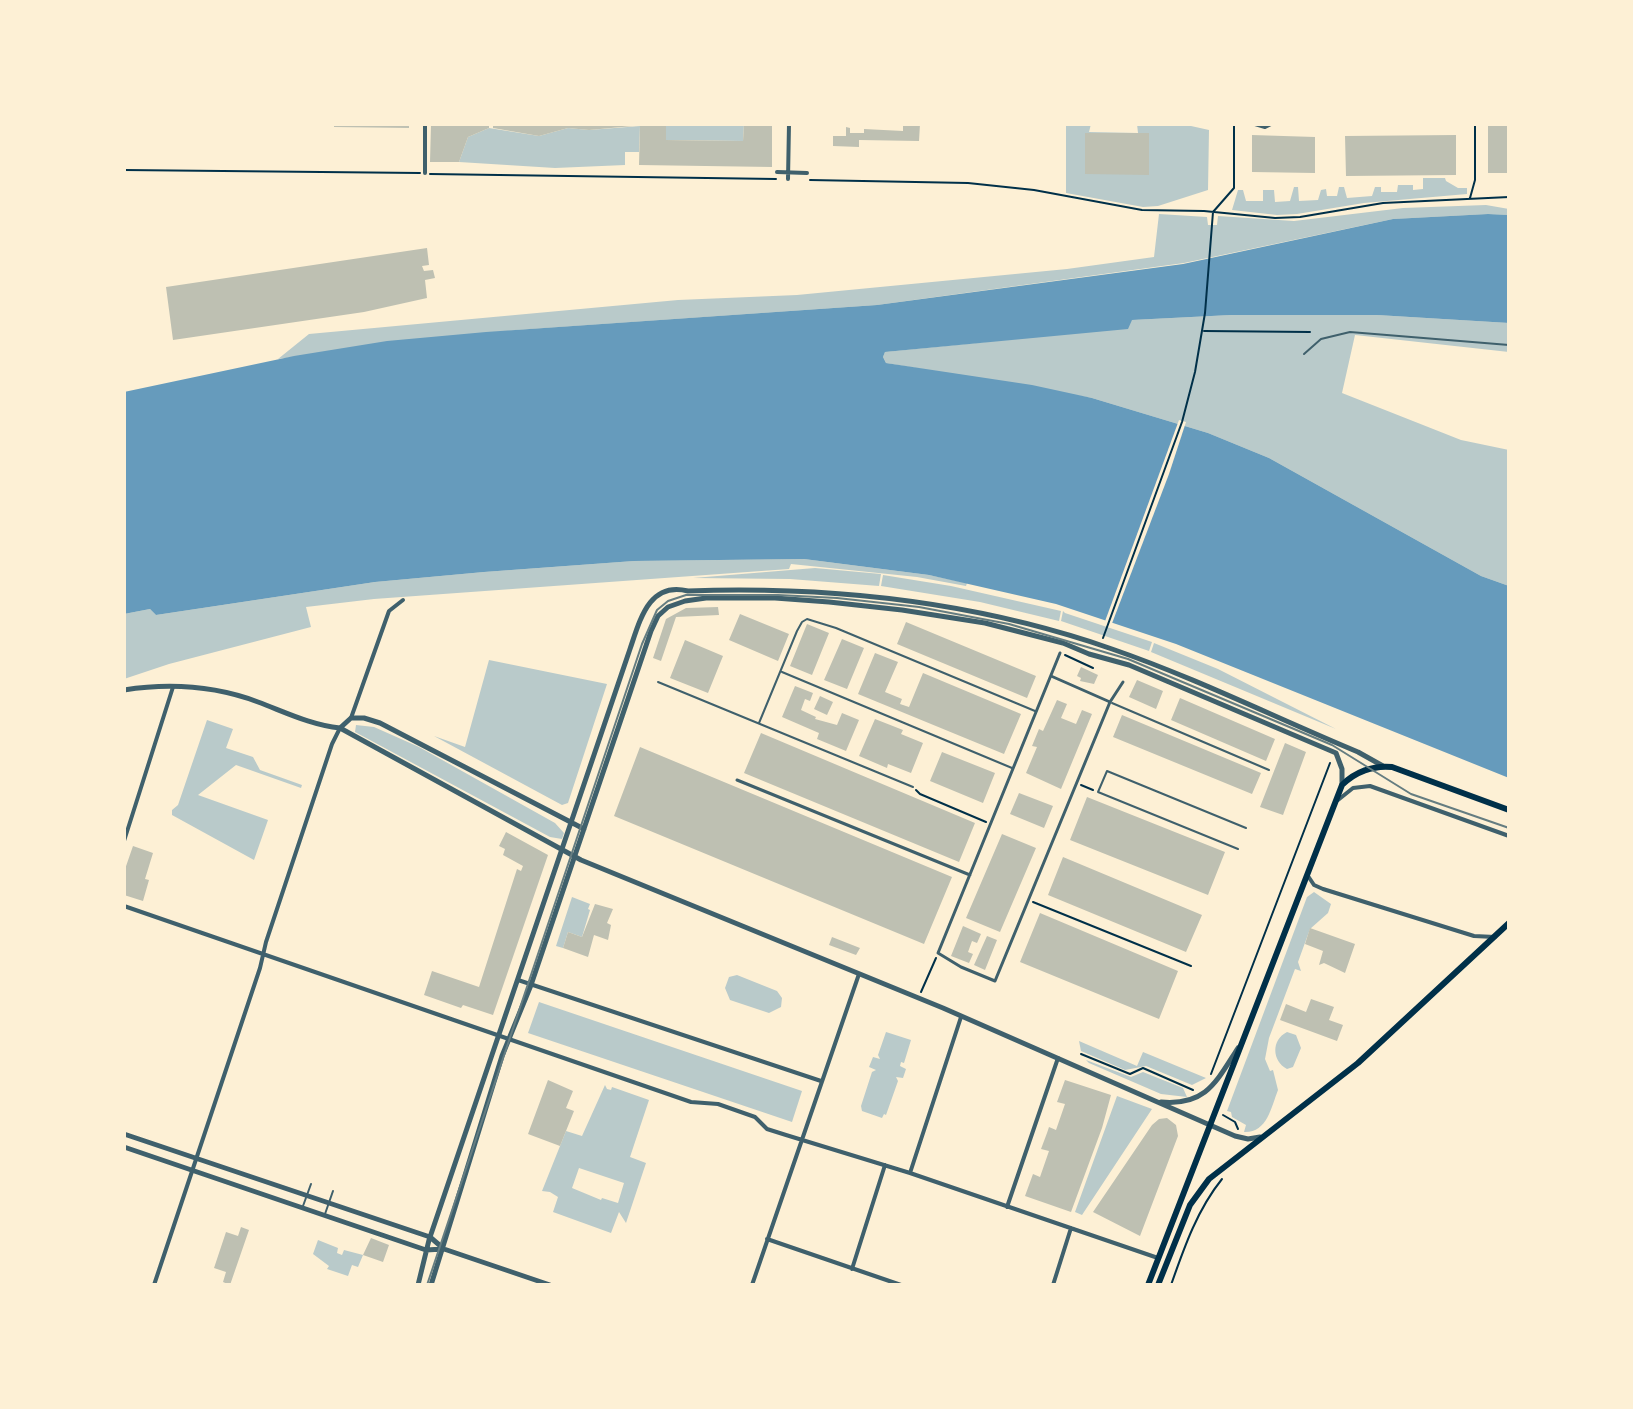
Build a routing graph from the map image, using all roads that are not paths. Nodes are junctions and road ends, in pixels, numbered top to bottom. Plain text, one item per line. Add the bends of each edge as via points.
1 (425, 124) edge
2 (789, 124) edge
3 (1255, 124) edge
4 (1271, 124) edge
5 (777, 172) dead end
6 (788, 172) junction
7 (425, 173) road end
8 (807, 173) dead end
9 (788, 179) road end
10 (1509, 345) edge
11 (1304, 354) dead end
12 (403, 600) dead end
13 (1060, 653) dead end
14 (781, 671) junction
15 (1051, 676) junction
16 (658, 682) dead end
17 (1123, 682) dead end
18 (174, 686) junction
19 (124, 690) edge
20 (1110, 702) junction
21 (1036, 711) junction
22 (351, 718) junction
23 (759, 723) junction
24 (340, 728) junction
25 (1383, 766) junction
26 (1013, 769) junction
27 (1269, 770) dead end
28 (737, 780) dead end
29 (1342, 785) junction
30 (913, 787) road end
31 (1331, 808) junction
32 (1509, 810) edge
33 (571, 823) junction
34 (1246, 828) dead end
35 (584, 830) junction
36 (1509, 836) edge
37 (124, 841) edge
38 (562, 849) junction
39 (1238, 849) dead end
40 (575, 856) junction
41 (1308, 870) junction
42 (970, 875) junction
43 (124, 906) edge
44 (1509, 923) edge
45 (1496, 937) junction
46 (263, 954) junction
47 (859, 974) junction
48 (518, 980) junction
49 (531, 985) junction
50 (961, 1017) junction
51 (500, 1035) junction
52 (510, 1039) junction
53 (1241, 1043) junction
54 (1058, 1058) junction
55 (821, 1081) junction
56 (1152, 1100) junction
57 (1209, 1125) junction
58 (124, 1134) edge
59 (1260, 1137) junction
60 (803, 1140) junction
61 (124, 1147) edge
62 (196, 1158) junction
63 (885, 1165) junction
64 (193, 1170) junction
65 (910, 1173) junction
66 (311, 1184) dead end
67 (333, 1191) dead end
68 (307, 1196) junction
69 (329, 1204) junction
70 (303, 1207) junction
71 (1007, 1207) junction
72 (325, 1215) junction
73 (1071, 1228) junction
74 (430, 1237) junction
75 (767, 1239) junction
76 (444, 1249) junction
77 (426, 1250) junction
78 (1158, 1258) junction
79 (852, 1269) junction
80 (154, 1285) edge
81 (418, 1285) edge
82 (431, 1285) edge
83 (550, 1285) edge
84 (752, 1285) edge
85 (901, 1285) edge
86 (1053, 1285) edge
87 (1148, 1285) edge
88 (1158, 1285) edge

1 - 7 street
2 - 6 street
3 - 4 street
5 - 6 street
6 - 8 street
6 - 9 street
10 - 11 lane via 1350,332 1321,339
12 - 22 street via 389,611
13 - 15 street
14 - 21 lane via 807,619
14 - 23 lane
14 - 26 lane
15 - 20 street
15 - 21 street
16 - 23 lane
17 - 20 street
18 - 19 street
18 - 24 street via 228,693
18 - 37 street
20 - 27 lane
20 - 42 street via 995,981 938,953
21 - 26 street
22 - 24 street
22 - 33 street via 380,723
23 - 30 lane
24 - 38 street
24 - 46 street
25 - 29 main road via 1354,775
25 - 32 main road
25 - 33 street via 1111,648 1011,620 837,594 679,588 659,593 647,605
26 - 42 street
28 - 42 street
29 - 31 main road
29 - 35 street via 1336,753 1129,665 1063,643 902,610 775,598 685,601 658,616
31 - 36 street via 1353,788 1370,786
31 - 41 main road
33 - 35 street
33 - 38 street
34 - 39 lane via 1107,771 1098,792
35 - 40 street
38 - 40 street
38 - 48 street
40 - 47 street
40 - 49 street
41 - 45 street via 1311,882 1323,889 1474,936
41 - 53 main road
43 - 46 street
44 - 45 main road
45 - 59 main road via 1370,1053
46 - 51 street
46 - 62 street
47 - 50 street
47 - 55 street
48 - 49 street
48 - 51 street
49 - 52 street
49 - 55 street
50 - 54 street
50 - 65 street
51 - 52 street
51 - 74 street
52 - 60 street via 691,1102 718,1104
52 - 76 street
53 - 56 street via 1203,1095 1177,1103
53 - 57 main road
54 - 56 street
54 - 71 street
55 - 60 street
56 - 57 street
57 - 59 street via 1243,1138
57 - 78 main road
58 - 62 street
59 - 88 main road via 1195,1197
60 - 63 street
60 - 75 street
61 - 64 street
62 - 64 street
62 - 68 street
63 - 65 street
63 - 79 street
64 - 70 street
64 - 80 street
65 - 71 street
66 - 68 lane
67 - 69 lane
68 - 69 street
68 - 70 lane
69 - 72 lane
69 - 74 street
70 - 72 street
71 - 73 street
72 - 77 street
73 - 78 street
73 - 86 street
74 - 76 street
74 - 77 street
75 - 79 street
75 - 84 street
76 - 77 street
76 - 82 street
76 - 83 street
77 - 81 street
78 - 87 main road
79 - 85 street

